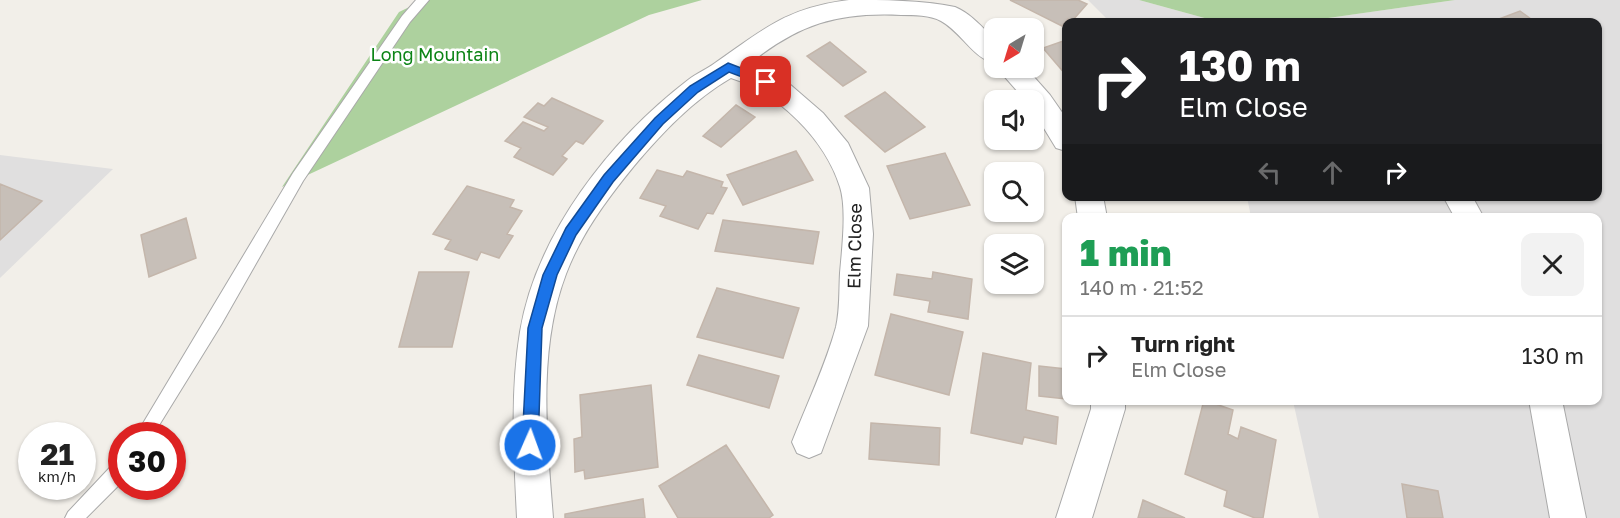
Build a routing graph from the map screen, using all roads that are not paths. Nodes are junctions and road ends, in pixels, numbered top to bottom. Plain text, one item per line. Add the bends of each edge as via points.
1 (423, 0) edge
2 (952, 7) edge
3 (984, 43) edge
4 (728, 67) junction
5 (1019, 78) edge
6 (1062, 134) edge
7 (1108, 405) edge
8 (1546, 405) edge
9 (152, 422) edge
10 (809, 442) dead end
11 (108, 484) edge
12 (74, 518) edge
13 (535, 518) edge
14 (1074, 518) edge
15 (1568, 518) edge

1 - 9 lane via 298,177
2 - 3 street
2 - 4 street via 870,5 824,12 791,23 764,38
4 - 10 street, Elm Close via 777,88 813,120 838,151 855,189 858,234 852,326
4 - 13 street via 659,121 609,178 571,232 550,275 535,328 530,445
5 - 6 street
7 - 14 street
8 - 15 street
11 - 12 lane

